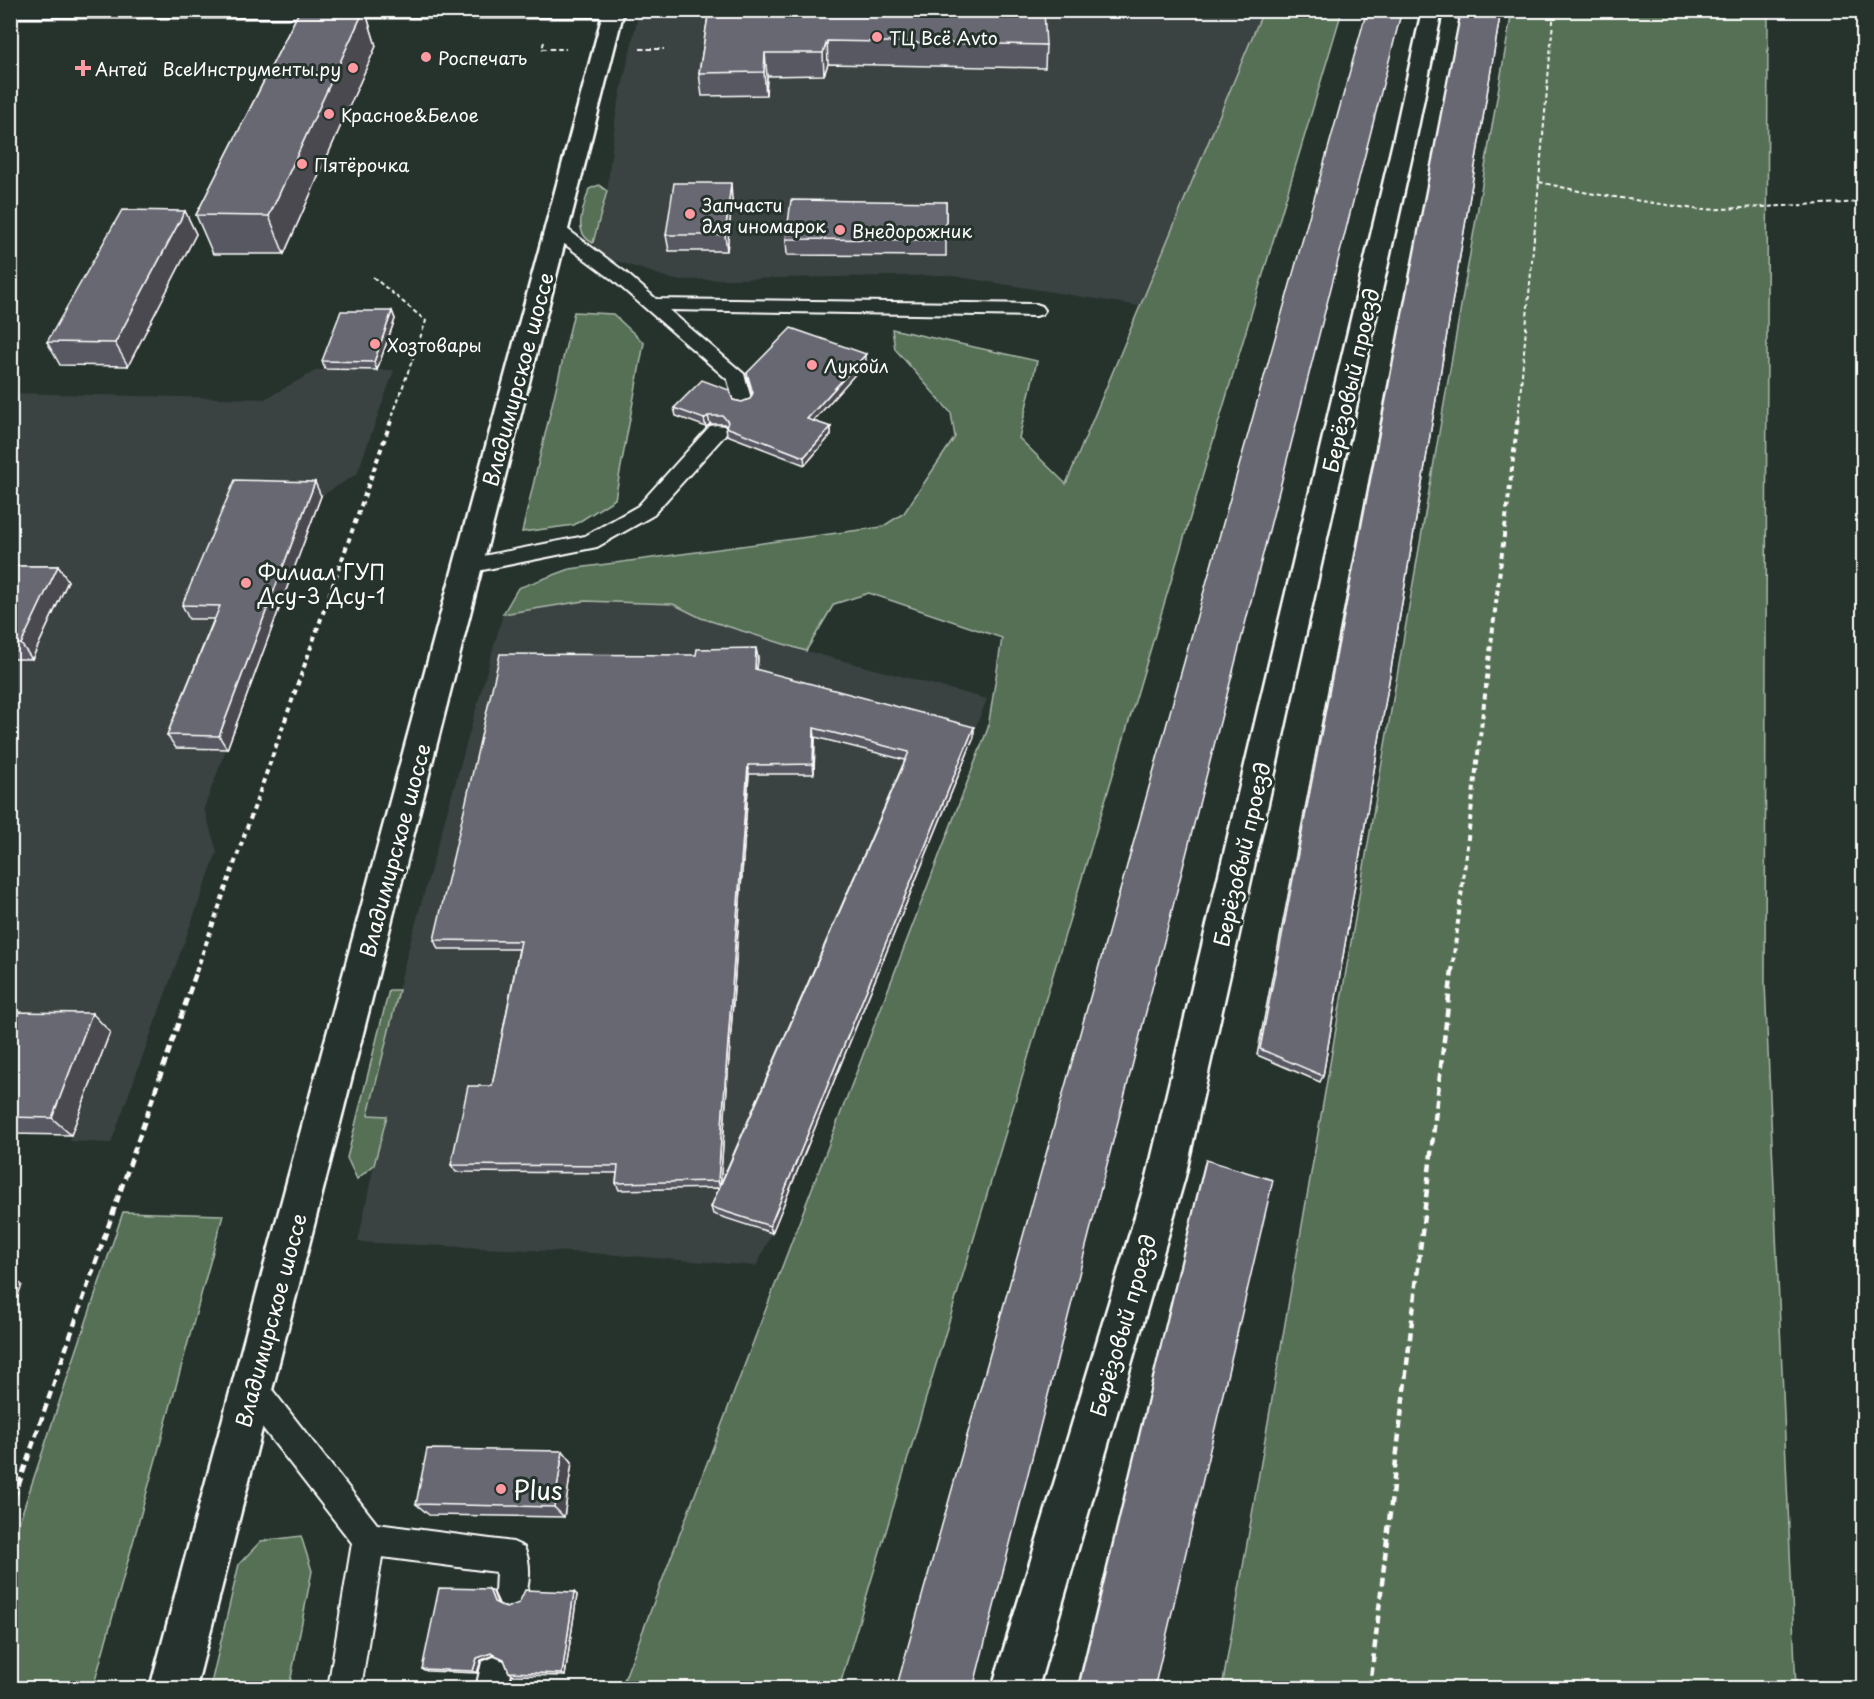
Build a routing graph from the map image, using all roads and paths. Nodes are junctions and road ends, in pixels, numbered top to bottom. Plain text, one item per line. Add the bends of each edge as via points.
1 (1432, 10) edge
2 (1554, 10) edge
3 (10, 11) edge
4 (614, 11) edge
5 (1539, 182) junction
6 (1863, 202) edge
7 (557, 230) junction
8 (373, 277) dead end
9 (651, 304) junction
10 (1036, 310) dead end
11 (742, 402) edge
12 (717, 431) dead end
13 (468, 566) junction
14 (252, 1389) junction
15 (10, 1510) edge
16 (369, 1539) junction
17 (511, 1593) dead end
18 (173, 1689) edge
19 (344, 1689) edge
20 (1015, 1689) edge
21 (1370, 1689) edge

1 - 20 street, Берёзовый проезд via 1166,1177
2 - 5 path
3 - 4 street
4 - 7 street, Владимирское шоссе
5 - 6 path via 1701,210
5 - 21 path via 1513,474 1441,1058
7 - 9 lane
7 - 13 street, Владимирское шоссе
8 - 15 path via 426,321 245,829
9 - 10 lane
9 - 11 lane via 737,378
12 - 13 lane via 645,511 590,542
13 - 14 street, Владимирское шоссе
14 - 16 lane
14 - 18 street, Владимирское шоссе
16 - 17 lane via 513,1558
16 - 19 lane

